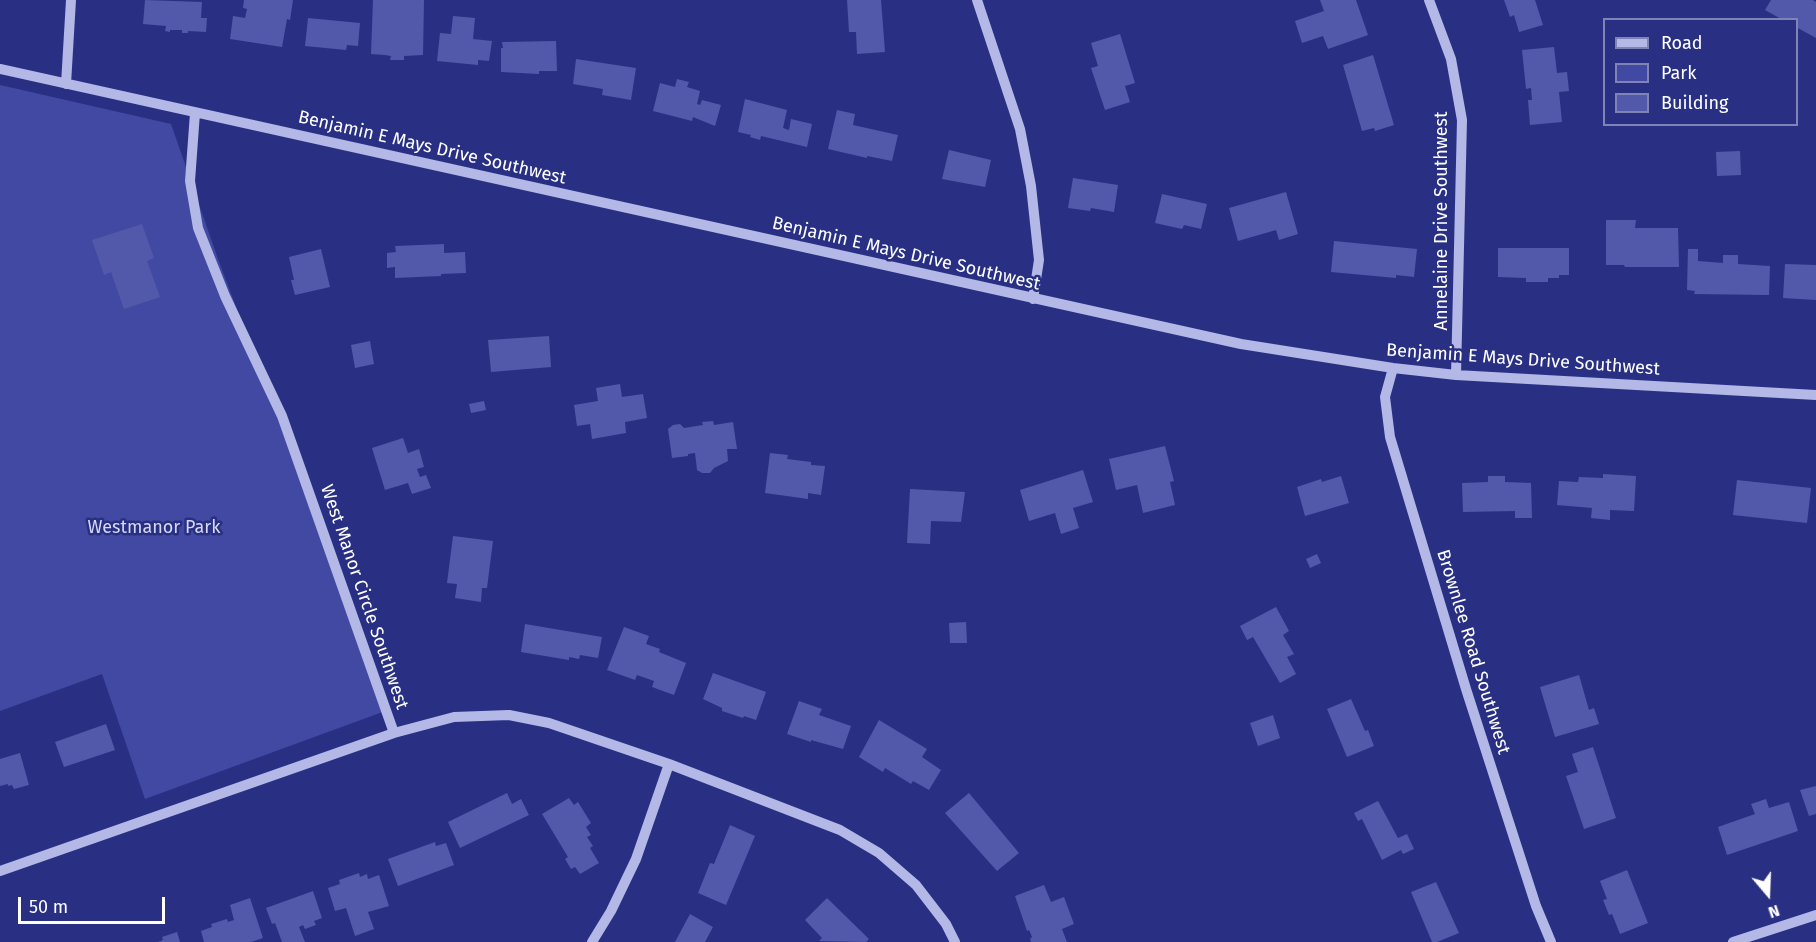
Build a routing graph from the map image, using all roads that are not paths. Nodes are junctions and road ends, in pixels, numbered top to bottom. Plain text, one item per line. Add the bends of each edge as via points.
1 (71, 0) edge
2 (977, 0) edge
3 (1429, 0) edge
4 (0, 69) edge
5 (66, 84) junction
6 (195, 113) junction
7 (1033, 299) junction
8 (1393, 368) junction
9 (1456, 375) junction
10 (1816, 395) edge
11 (394, 733) junction
12 (669, 764) junction
13 (0, 871) edge
14 (1816, 915) edge
15 (592, 942) edge
16 (955, 942) edge
17 (1551, 942) edge
18 (1733, 942) edge

1 - 5 street
2 - 7 street via 1020,129 1031,186 1039,260
3 - 9 street, Annelaine Drive Southwest via 1451,59 1462,120
4 - 5 street, Benjamin E Mays Drive Southwest
5 - 6 street, Benjamin E Mays Drive Southwest
6 - 7 street, Benjamin E Mays Drive Southwest
6 - 11 street, West Manor Circle Southwest via 190,181 198,228 225,296 282,416
7 - 8 street, Benjamin E Mays Drive Southwest via 1241,344
8 - 9 street, Benjamin E Mays Drive Southwest
8 - 17 street, Brownlee Road Southwest via 1385,398 1390,436 1466,688
9 - 10 street, Benjamin E Mays Drive Southwest
11 - 12 street via 454,717 509,715 549,723
11 - 13 street, West Manor Circle Southwest
12 - 15 street via 636,859
12 - 16 street via 840,830 879,853 916,885
14 - 18 street

